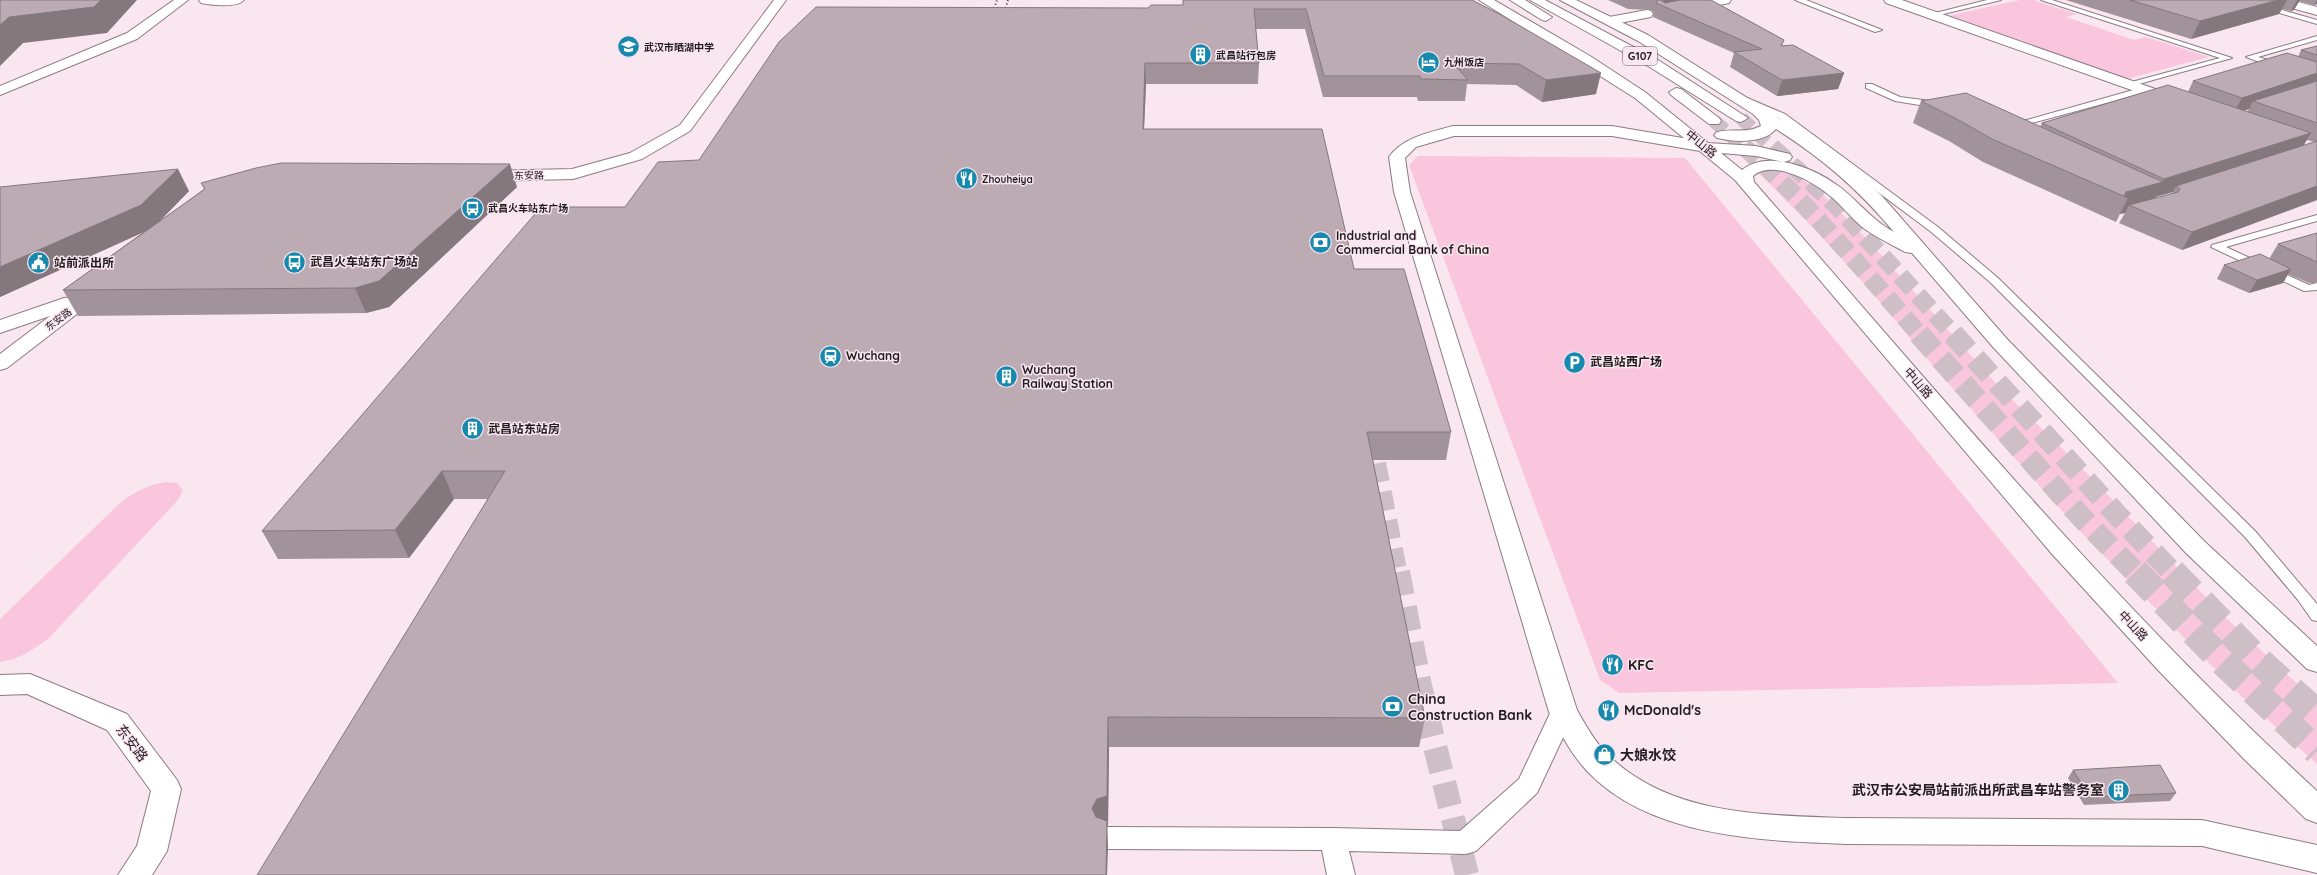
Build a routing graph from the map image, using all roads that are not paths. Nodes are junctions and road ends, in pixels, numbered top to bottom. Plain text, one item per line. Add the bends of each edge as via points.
1 (182, 0) edge
2 (205, 0) edge
3 (238, 0) edge
4 (780, 0) edge
5 (1485, 0) edge
6 (1516, 0) edge
7 (1536, 0) edge
8 (1566, 0) edge
9 (1725, 0) edge
10 (1799, 0) edge
11 (1890, 0) edge
12 (1997, 0) edge
13 (2045, 0) edge
14 (2239, 0) edge
15 (2277, 0) edge
16 (1670, 10) edge
17 (2317, 11) edge
18 (1647, 14) dead end
19 (1931, 15) junction
20 (1609, 21) junction
21 (2317, 22) edge
22 (1878, 30) dead end
23 (2317, 38) edge
24 (2287, 69) edge
25 (2131, 85) junction
26 (1869, 86) dead end
27 (2144, 90) junction
28 (0, 91) edge
29 (1737, 97) junction
30 (2190, 105) edge
31 (1949, 107) edge
32 (1750, 114) junction
33 (1668, 117) junction
34 (1714, 121) tunnel mouth
35 (2007, 132) edge
36 (1706, 147) junction
37 (468, 176) edge
38 (1746, 183) junction
39 (1830, 187) junction
40 (2317, 218) edge
41 (1926, 257) junction
42 (109, 279) edge
43 (2317, 286) edge
44 (90, 295) junction
45 (0, 326) edge
46 (0, 364) edge
47 (2317, 616) edge
48 (2317, 662) edge
49 (0, 685) edge
50 (1563, 712) junction
51 (2317, 810) edge
52 (1108, 838) edge
53 (1333, 839) junction
54 (2317, 859) edge
55 (134, 875) edge
56 (1341, 875) edge

1 - 28 main road via 132,36
2 - 3 main road
4 - 37 main road, 东安路 via 685,128 636,156 573,174
5 - 33 main road, 中山路 via 1585,59
6 - 34 main road, G107 via 1636,67 1675,91
7 - 32 main road, G107
8 - 20 main road
9 - 16 main road
10 - 22 lane
11 - 19 main road
12 - 19 lane
13 - 25 lane via 2228,58
14 - 21 lane
15 - 17 main road
18 - 20 main road
19 - 25 main road
20 - 29 main road via 1643,38
23 - 24 lane via 2250,57
25 - 27 main road
26 - 31 lane via 1898,99
27 - 30 main road
27 - 35 lane
29 - 32 main road
29 - 47 lane via 1782,116 1934,229 1994,280 2250,534
32 - 33 main road via 1766,119 1769,128 1758,134 1725,136
32 - 41 main road via 1841,167 1875,199
33 - 36 main road, 中山路
36 - 38 main road, 中山路
36 - 39 main road via 1732,148 1780,156 1802,167
36 - 50 main road via 1612,131 1453,131 1411,144 1397,157 1402,192
38 - 39 main road via 1745,175 1750,168 1762,165 1780,166
38 - 51 main road, 中山路 via 2061,548 2248,746
39 - 41 main road via 1868,223
40 - 43 lane via 2216,247 2308,289
41 - 48 main road via 2000,343 2195,547
42 - 44 main road, 东安路
44 - 45 main road
44 - 46 main road, 东安路
49 - 55 main road, 东安路 via 30,684 117,722 166,789 151,851
50 - 53 street via 1528,786 1466,843
50 - 54 main road via 1580,741 1603,769 1646,798 1701,818 1773,828 1846,831 2202,833
52 - 53 street
53 - 56 street

